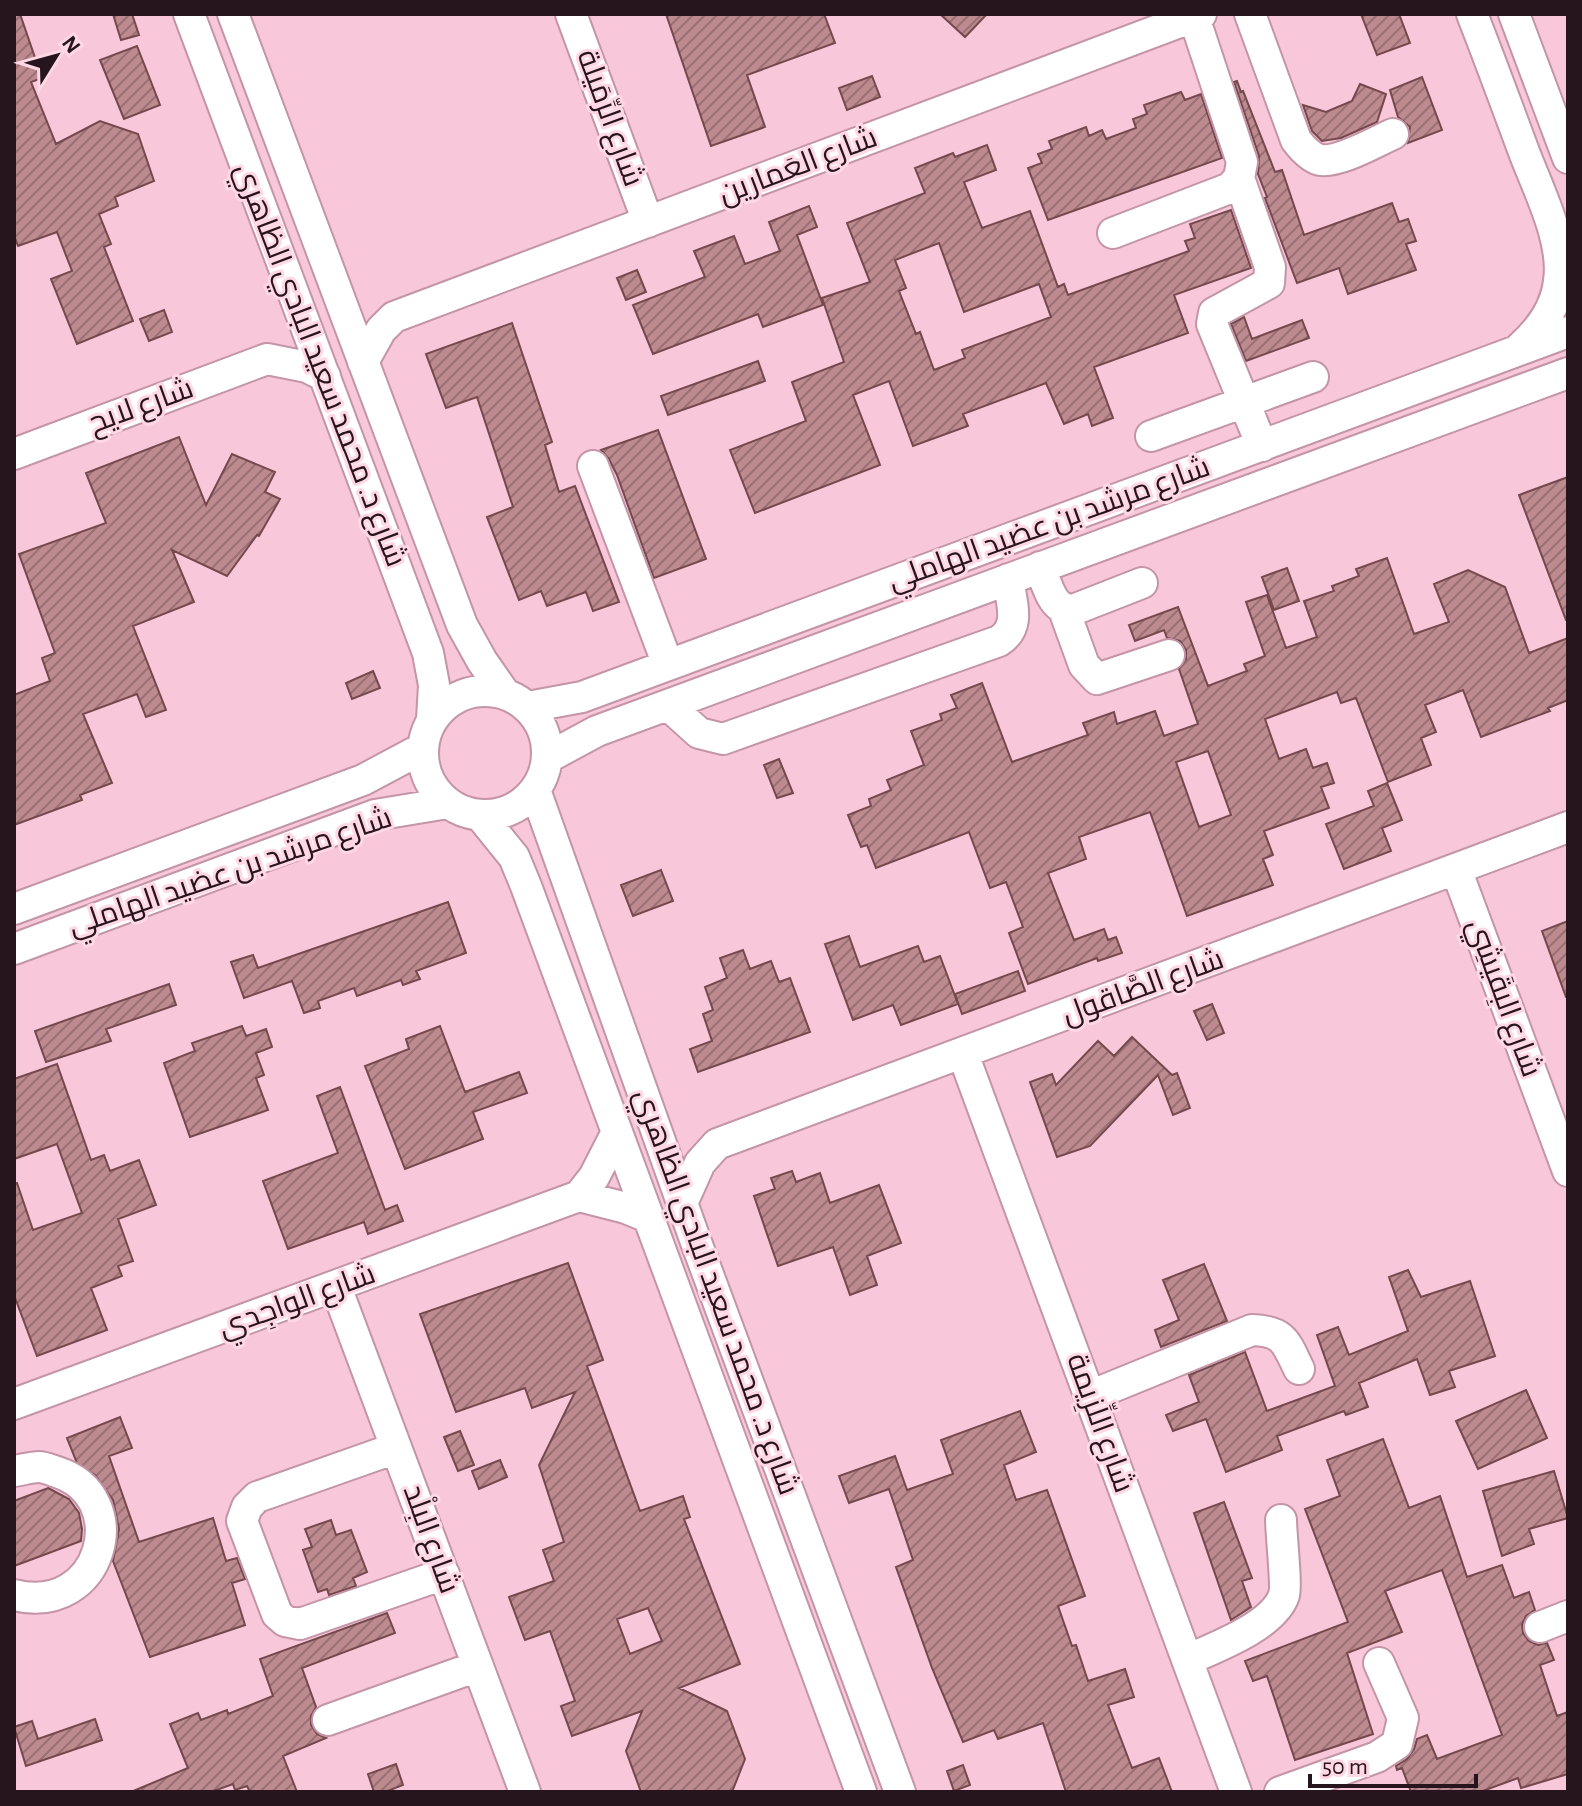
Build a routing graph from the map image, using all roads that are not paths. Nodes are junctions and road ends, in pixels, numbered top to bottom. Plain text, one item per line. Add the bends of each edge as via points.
1 (189, 14) edge
2 (233, 14) edge
3 (1250, 14) edge
4 (1472, 14) edge
5 (1514, 14) edge
6 (1197, 15) edge
7 (580, 17) edge
8 (1141, 25) edge
9 (1393, 134) dead end
10 (1568, 158) edge
11 (1239, 178) junction
12 (296, 182) junction
13 (1556, 197) edge
14 (258, 199) junction
15 (648, 222) junction
16 (1113, 233) dead end
17 (341, 303) junction
18 (300, 312) junction
19 (394, 317) junction
20 (1568, 332) edge
21 (1515, 352) junction
22 (267, 359) junction
23 (363, 362) junction
24 (1568, 373) edge
25 (325, 376) junction
26 (1313, 377) dead end
27 (1244, 402) junction
28 (1151, 436) dead end
29 (1262, 446) junction
30 (15, 450) edge
31 (593, 466) dead end
32 (1040, 567) junction
33 (1008, 579) junction
34 (1142, 583) dead end
35 (1064, 610) junction
36 (1169, 655) dead end
37 (668, 665) junction
38 (516, 701) junction
39 (668, 705) junction
40 (432, 719) junction
41 (423, 748) junction
42 (547, 758) junction
43 (535, 790) junction
44 (448, 803) junction
45 (480, 815) junction
46 (1568, 827) edge
47 (1456, 869) junction
48 (14, 909) edge
49 (14, 949) edge
50 (963, 1054) junction
51 (1558, 1115) edge
52 (654, 1121) junction
53 (616, 1134) junction
54 (717, 1144) junction
55 (1568, 1169) edge
56 (579, 1196) junction
57 (683, 1201) junction
58 (648, 1217) junction
59 (696, 1242) junction
60 (661, 1252) junction
61 (336, 1287) junction
62 (1299, 1369) dead end
63 (1090, 1396) junction
64 (14, 1404) edge
65 (396, 1448) junction
66 (14, 1471) edge
67 (1281, 1520) dead end
68 (444, 1574) junction
69 (14, 1595) edge
70 (1187, 1660) junction
71 (1379, 1663) dead end
72 (478, 1666) junction
73 (328, 1720) dead end
74 (525, 1792) edge
75 (861, 1792) edge
76 (900, 1792) edge
77 (1236, 1792) edge
78 (1280, 1792) edge

1 - 14 street, شارع د. محمد سعيد البادي الظاهري
2 - 12 street, شارع د. محمد سعيد البادي الظاهري
3 - 9 street via 1296,140 1306,152 1319,160 1335,159
4 - 13 street
5 - 10 street
6 - 8 street, شارع العَمارين
6 - 11 street via 1242,162
7 - 15 street, شارع الرِّمَيلة
8 - 15 street, شارع العَمارين
11 - 16 street via 1230,188
11 - 27 street via 1270,267 1269,283 1214,313 1212,324
12 - 14 street
12 - 17 street, شارع د. محمد سعيد البادي الظاهري
13 - 21 street via 1559,280 1552,308 1537,333
14 - 18 street, شارع د. محمد سعيد البادي الظاهري
15 - 19 street, شارع العَمارين
17 - 19 street
17 - 23 street, شارع د. محمد سعيد البادي الظاهري
18 - 22 street
18 - 25 street, شارع د. محمد سعيد البادي الظاهري
19 - 23 street
20 - 21 street, شارع مرشد بن عضيد الهاملي
21 - 29 street, شارع مرشد بن عضيد الهاملي
22 - 25 street
22 - 30 street, شارع لايح
23 - 38 street, شارع د. محمد سعيد البادي الظاهري via 462,625 482,661
24 - 32 street, شارع مرشد بن عضيد الهاملي
25 - 40 street, شارع د. محمد سعيد البادي الظاهري via 428,653 434,685
26 - 27 street
27 - 28 street
27 - 29 street
29 - 37 street, شارع مرشد بن عضيد الهاملي
31 - 37 street
32 - 33 street, شارع مرشد بن عضيد الهاملي
32 - 35 street via 1056,605
33 - 39 street, شارع مرشد بن عضيد الهاملي
33 - 39 street via 1014,620 999,641 723,739 699,733
34 - 35 street
35 - 36 street via 1084,665 1097,679
37 - 38 street, شارع مرشد بن عضيد الهاملي via 582,697
38 - 40 street via 477,690 459,695
38 - 42 street via 539,722
39 - 42 street, شارع مرشد بن عضيد الهاملي via 597,731
40 - 41 street
41 - 44 street via 429,779
41 - 48 street, شارع مرشد بن عضيد الهاملي via 363,780
42 - 43 street
43 - 45 street via 520,805
43 - 52 street, شارع د. محمد سعيد البادي الظاهري
44 - 45 street
44 - 49 street, شارع مرشد بن عضيد الهاملي via 375,815
45 - 53 street, شارع د. محمد سعيد البادي الظاهري via 514,857
46 - 47 street, شارع الصَّاقول
47 - 50 street, شارع الصَّاقول
47 - 51 street, شارع البِقَيشِي
50 - 54 street, شارع الصَّاقول
50 - 63 street, شارع اللِّزِيمة
51 - 55 street, شارع البِقَيشِي
52 - 54 street via 689,1141
52 - 57 street, شارع د. محمد سعيد البادي الظاهري
53 - 56 street
53 - 58 street, شارع د. محمد سعيد البادي الظاهري
54 - 57 street via 700,1163
56 - 58 street
56 - 61 street, شارع الواجِدي
57 - 59 street, شارع د. محمد سعيد البادي الظاهري
58 - 60 street, شارع د. محمد سعيد البادي الظاهري
59 - 60 street via 695,1254 685,1263 676,1264
59 - 76 street, شارع د. محمد سعيد البادي الظاهري
60 - 75 street, شارع د. محمد سعيد البادي الظاهري
61 - 64 street, شارع الواجِدي
61 - 65 street, شارع البِلْد
62 - 63 street via 1284,1338 1252,1330
63 - 70 street, شارع اللِّزِيمة
65 - 68 street, شارع البِلْد
65 - 68 street via 257,1497 247,1507 242,1521 277,1614 300,1624
66 - 69 street via 40,1467 70,1476 93,1499 102,1530 96,1561 77,1586 48,1599
67 - 70 street via 1284,1595 1248,1633
68 - 72 street, شارع البِلْد
70 - 77 street, شارع اللِّزِيمة
71 - 78 street via 1403,1718 1397,1744 1377,1757
72 - 73 street
72 - 74 street, شارع البِلْد

